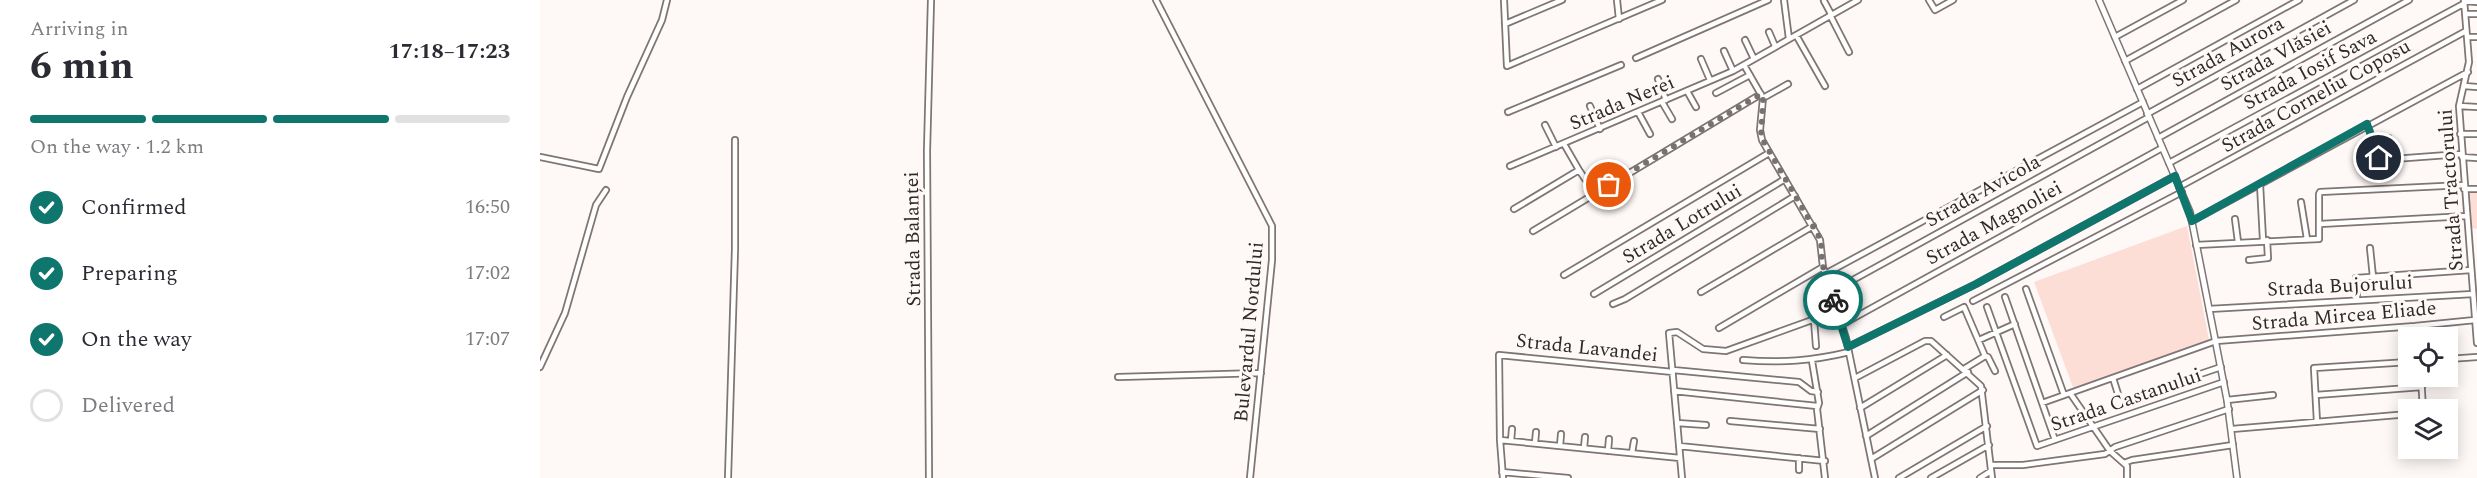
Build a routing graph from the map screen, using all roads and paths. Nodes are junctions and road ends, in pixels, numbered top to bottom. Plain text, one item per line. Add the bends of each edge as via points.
1 (667, 0) edge
2 (931, 0) edge
3 (1156, 0) edge
4 (1504, 0) edge
5 (1562, 0) edge
6 (1617, 0) edge
7 (1662, 0) edge
8 (1768, 0) edge
9 (1784, 0) edge
10 (1858, 0) edge
11 (1929, 0) edge
12 (1953, 0) edge
13 (2099, 0) edge
14 (2183, 0) edge
15 (2236, 0) edge
16 (2300, 0) edge
17 (2354, 0) edge
18 (2409, 0) edge
19 (1824, 1) edge
20 (2464, 2) edge
21 (2477, 2) edge
22 (2465, 14) junction
23 (2477, 14) edge
24 (1831, 15) junction
25 (1619, 19) junction
26 (1505, 24) junction
27 (1769, 32) dead end
28 (2467, 34) junction
29 (1796, 35) junction
30 (2115, 37) junction
31 (2477, 37) edge
32 (1745, 39) dead end
33 (1789, 39) junction
34 (1775, 46) junction
35 (1724, 51) dead end
36 (1849, 52) dead end
37 (1636, 58) dead end
38 (1701, 59) dead end
39 (1754, 59) junction
40 (2126, 61) junction
41 (2469, 62) junction
42 (2477, 62) edge
43 (1744, 64) junction
44 (1621, 65) dead end
45 (1733, 71) junction
46 (2468, 72) junction
47 (1750, 75) junction
48 (1658, 79) dead end
49 (1710, 80) junction
50 (1788, 84) dead end
51 (1825, 86) dead end
52 (2464, 86) junction
53 (2477, 87) edge
54 (2137, 89) junction
55 (1687, 91) junction
56 (1716, 93) dead end
57 (1762, 96) junction
58 (1664, 101) junction
59 (2143, 102) junction
60 (1590, 106) dead end
61 (2459, 106) junction
62 (2477, 106) edge
63 (1696, 107) dead end
64 (1508, 112) dead end
65 (1638, 112) junction
66 (2148, 115) junction
67 (1672, 119) dead end
68 (2367, 124) junction
69 (1545, 125) dead end
70 (1600, 129) junction
71 (1650, 134) dead end
72 (2460, 134) junction
73 (2477, 135) edge
74 (2158, 138) junction
75 (2389, 138) dead end
76 (735, 140) dead end
77 (2373, 143) junction
78 (1564, 144) junction
79 (1556, 147) junction
80 (2162, 148) junction
81 (1769, 153) junction
82 (2462, 156) junction
83 (540, 157) edge
84 (2477, 158) edge
85 (2169, 163) junction
86 (1510, 166) dead end
87 (1579, 170) junction
88 (2175, 176) junction
89 (1585, 179) dead end
90 (1785, 179) junction
91 (2260, 184) junction
92 (2464, 187) junction
93 (2477, 189) edge
94 (606, 190) dead end
95 (2180, 190) junction
96 (1795, 196) junction
97 (2301, 202) dead end
98 (1514, 209) dead end
99 (2467, 216) junction
100 (2235, 219) dead end
101 (2192, 221) junction
102 (2320, 224) junction
103 (1813, 226) junction
104 (1533, 231) dead end
105 (2307, 238) junction
106 (2265, 240) junction
107 (2238, 242) junction
108 (2469, 242) junction
109 (2477, 242) edge
110 (2196, 245) junction
111 (2370, 248) dead end
112 (2025, 258) junction
113 (2248, 260) dead end
114 (1823, 267) junction
115 (2032, 271) junction
116 (1825, 274) junction
117 (2473, 274) edge
118 (1564, 275) dead end
119 (2373, 276) junction
120 (2025, 289) dead end
121 (1701, 292) dead end
122 (1831, 292) junction
123 (1594, 294) dead end
124 (2473, 294) junction
125 (2005, 297) dead end
126 (2357, 299) junction
127 (1973, 301) dead end
128 (1613, 304) dead end
129 (1987, 307) dead end
130 (2476, 307) edge
131 (2209, 309) junction
132 (1837, 311) junction
133 (1944, 317) dead end
134 (1814, 320) junction
135 (2475, 320) junction
136 (2015, 324) junction
137 (1841, 325) junction
138 (2415, 326) joint
139 (1719, 328) dead end
140 (1996, 332) junction
141 (1978, 340) junction
142 (2216, 341) junction
143 (2477, 343) edge
144 (1816, 346) dead end
145 (1849, 350) junction
146 (1947, 356) junction
147 (1985, 356) junction
148 (2477, 357) edge
149 (2458, 358) edge
150 (1743, 360) dead end
151 (1812, 361) junction
152 (2398, 363) edge
153 (540, 367) edge
154 (2221, 367) junction
155 (1673, 371) junction
156 (1966, 371) junction
157 (1995, 371) dead end
158 (1261, 373) junction
159 (1118, 377) dead end
160 (1855, 378) junction
161 (2113, 378) junction
162 (2224, 381) junction
163 (2422, 387) joint
164 (2156, 389) dead end
165 (1983, 390) junction
166 (1674, 392) junction
167 (1818, 392) junction
168 (2070, 393) junction
169 (2118, 394) dead end
170 (2316, 394) junction
171 (2064, 395) junction
172 (2273, 395) dead end
173 (2423, 399) edge
174 (2228, 400) junction
175 (2042, 403) junction
176 (1818, 406) junction
177 (1860, 408) junction
178 (2229, 409) junction
179 (2398, 415) edge
180 (1731, 421) dead end
181 (2318, 422) junction
182 (1677, 423) junction
183 (1706, 425) dead end
184 (1987, 426) junction
185 (2094, 427) junction
186 (1512, 429) dead end
187 (1820, 429) junction
188 (2232, 429) junction
189 (1536, 432) dead end
190 (1561, 434) dead end
191 (1585, 436) dead end
192 (1866, 436) junction
193 (1609, 439) dead end
194 (1500, 440) junction
195 (2055, 440) junction
196 (1511, 441) junction
197 (1634, 441) dead end
198 (1535, 443) junction
199 (1989, 445) junction
200 (2233, 445) junction
201 (1560, 446) junction
202 (1679, 446) junction
203 (1584, 448) junction
204 (1608, 451) junction
205 (2110, 451) junction
206 (1632, 453) junction
207 (1680, 458) junction
208 (1799, 458) junction
209 (1871, 459) junction
210 (1825, 461) junction
211 (2124, 463) junction
212 (1991, 465) junction
213 (1798, 470) dead end
214 (1991, 471) junction
215 (1503, 475) edge
216 (728, 478) edge
217 (929, 478) edge
218 (1250, 478) edge
219 (1568, 478) edge
220 (1682, 478) edge
221 (1825, 478) edge
222 (1875, 478) edge
223 (1899, 478) edge
224 (1931, 478) edge
225 (1980, 478) edge
226 (1992, 478) edge
227 (2127, 478) edge
228 (2237, 478) edge

1 - 83 street via 599,168
2 - 217 street, Strada Balanței via 927,151
3 - 158 street, Bulevardul Nordului via 1272,226
4 - 26 street
5 - 26 street
6 - 25 street
7 - 25 street
8 - 37 street
9 - 33 street
10 - 24 street, Strada Nerei
11 - 12 street via 1935,10
13 - 30 street
14 - 30 street
15 - 40 street
16 - 54 street
17 - 66 street, Strada Aurora
18 - 74 street, Strada Vlăsiei
19 - 24 street
20 - 21 street
20 - 22 street, Strada Tractorului
20 - 85 street, Strada Iosif Sava
22 - 23 street
22 - 28 street, Strada Tractorului
24 - 29 street, Strada Nerei
24 - 36 street
25 - 26 street via 1507,66
27 - 34 street
28 - 31 street
28 - 41 street, Strada Tractorului
28 - 95 street, Strada Corneliu Coposu
29 - 33 street, Strada Nerei
29 - 51 street
30 - 40 street
32 - 39 street
33 - 34 street, Strada Nerei
34 - 39 street, Strada Nerei
35 - 45 street
38 - 49 street
39 - 43 street, Strada Nerei
40 - 54 street
41 - 42 street
41 - 46 street, Strada Tractorului
43 - 45 street, Strada Nerei
43 - 47 street
44 - 64 street
45 - 49 street, Strada Nerei
46 - 52 street, Strada Tractorului
46 - 68 street
47 - 56 street
47 - 57 street
48 - 58 street
49 - 55 street, Strada Nerei
50 - 57 street
52 - 53 street
52 - 61 street, Strada Tractorului
54 - 59 street
55 - 58 street, Strada Nerei
55 - 63 street
57 - 81 street via 1760,134
57 - 104 street
58 - 65 street, Strada Nerei
58 - 67 street
59 - 66 street
59 - 116 street
60 - 70 street
61 - 62 street
61 - 72 street, Strada Tractorului
65 - 70 street, Strada Nerei
65 - 71 street
66 - 74 street
66 - 122 street, Strada Avicola
68 - 77 street
68 - 91 street
69 - 79 street
70 - 78 street, Strada Nerei
72 - 73 street
72 - 82 street, Strada Tractorului
74 - 80 street
75 - 77 street
76 - 216 street
77 - 82 street via 2380,160
78 - 79 street, Strada Nerei
78 - 87 street
79 - 86 street, Strada Nerei
80 - 85 street
80 - 137 street, Strada Magnoliei
81 - 90 street
81 - 118 street
82 - 84 street
82 - 92 street, Strada Tractorului
85 - 88 street
87 - 89 street
87 - 98 street
88 - 95 street
88 - 112 street
90 - 96 street
90 - 123 street, Strada Lotrului
91 - 101 street
91 - 106 street
92 - 93 street
92 - 99 street, Strada Tractorului
92 - 102 street via 2319,193
94 - 153 street via 596,205 565,313
95 - 101 street
95 - 115 street, Strada Corneliu Coposu
96 - 103 street
96 - 128 street
97 - 105 street
99 - 102 street
99 - 108 street, Strada Tractorului
100 - 107 street
101 - 110 street
102 - 105 street via 2320,238
103 - 114 street via 1821,242
103 - 121 street
105 - 106 street
106 - 107 street
106 - 113 street via 2268,258
107 - 110 street
108 - 109 street
108 - 117 street, Strada Tractorului
110 - 131 street
111 - 119 street
112 - 115 street
112 - 145 street
114 - 116 street
114 - 139 street
115 - 127 street, Strada Corneliu Coposu
116 - 122 street
117 - 119 street
117 - 124 street, Strada Tractorului
119 - 126 street via 2355,278
120 - 171 street
122 - 132 street
124 - 126 street, Strada Bujorului
124 - 130 street, Strada Tractorului
125 - 136 street
126 - 131 street, Strada Bujorului
129 - 140 street
130 - 135 street, Strada Tractorului
131 - 142 street
132 - 134 street
132 - 137 street
133 - 141 street via 1964,307
134 - 144 street
134 - 155 street via 1726,351 1703,349 1677,332 1670,332
135 - 138 street, Strada Mircea Eliade
135 - 143 street, Strada Tractorului
136 - 140 street
136 - 175 street
137 - 145 street
138 - 142 street, Strada Mircea Eliade
140 - 141 street
140 - 195 street, Strada Castanului via 2037,446
141 - 147 street
142 - 154 street
142 - 161 street, Strada Mircea Eliade
145 - 151 street
145 - 160 street
146 - 156 street
146 - 160 street via 1928,340
146 - 177 street
147 - 156 street
147 - 157 street
148 - 149 street
150 - 151 street
151 - 167 street
152 - 170 street via 2314,368
154 - 162 street
154 - 164 street
155 - 166 street
155 - 167 street, Strada Lavandei via 1799,382
155 - 194 street, Strada Lavandei via 1499,355
156 - 165 street
156 - 192 street
158 - 159 street
158 - 218 street, Bulevardul Nordului
160 - 177 street
161 - 168 street, Strada Mircea Eliade
161 - 169 street
162 - 174 street
162 - 185 street, Strada Castanului
163 - 170 street
163 - 173 street
165 - 184 street
165 - 209 street
166 - 176 street
166 - 182 street
167 - 176 street
168 - 171 street, Strada Mircea Eliade
168 - 185 street
170 - 181 street
171 - 175 street, Strada Mircea Eliade
172 - 174 street
174 - 178 street
175 - 195 street
176 - 187 street
177 - 192 street
178 - 188 street
178 - 205 street
179 - 181 street
180 - 187 street
181 - 188 street
182 - 183 street
182 - 202 street
184 - 199 street
184 - 223 street
185 - 195 street, Strada Castanului
185 - 205 street
186 - 196 street
187 - 210 street
188 - 200 street
189 - 198 street
190 - 201 street
191 - 203 street
192 - 209 street
193 - 204 street
194 - 196 street
194 - 215 street
196 - 198 street
197 - 206 street
198 - 201 street
199 - 212 street
199 - 224 street
200 - 211 street
200 - 228 street
201 - 203 street
202 - 207 street
202 - 208 street
203 - 204 street
204 - 206 street
205 - 211 street
205 - 212 street via 2031,465
206 - 207 street
207 - 220 street
208 - 210 street
208 - 213 street
209 - 222 street
210 - 221 street
211 - 227 street
212 - 214 street
214 - 225 street
214 - 226 street
215 - 219 street

